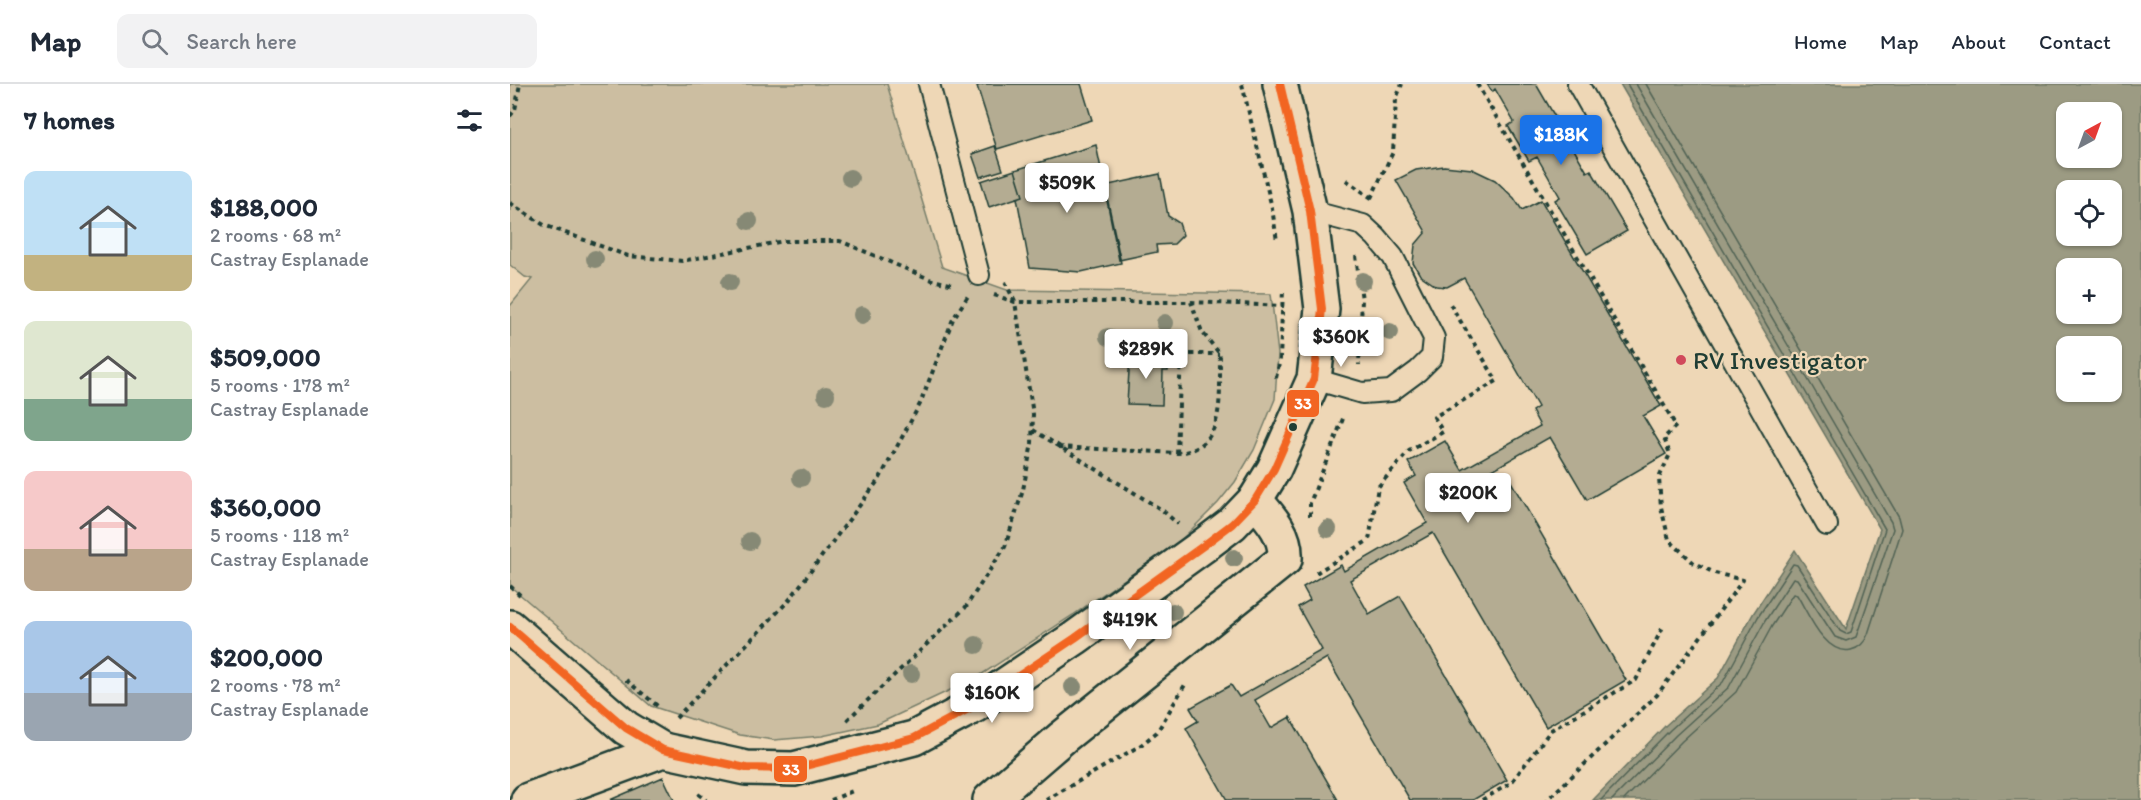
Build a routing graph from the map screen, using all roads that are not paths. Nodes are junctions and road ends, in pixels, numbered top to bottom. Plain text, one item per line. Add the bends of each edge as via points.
1 (929, 84) edge
2 (1280, 84) edge
3 (1578, 84) edge
4 (1310, 211) junction
5 (976, 282) road end
6 (1314, 378) junction
7 (1255, 500) junction
8 (1827, 525) dead end
9 (510, 627) edge
10 (663, 750) junction
11 (528, 800) edge
12 (990, 800) edge

1 - 5 lane
2 - 4 street
3 - 8 lane
4 - 6 street via 1322,309
4 - 6 lane via 1363,225 1376,237 1393,257 1434,338 1432,357 1391,391 1362,393
6 - 7 street via 1274,469
7 - 10 street via 1232,524 1075,638 974,706 914,738 794,769 775,770 746,768
7 - 12 street via 1274,522 1286,547 1285,559
9 - 10 street via 626,728
10 - 11 street

